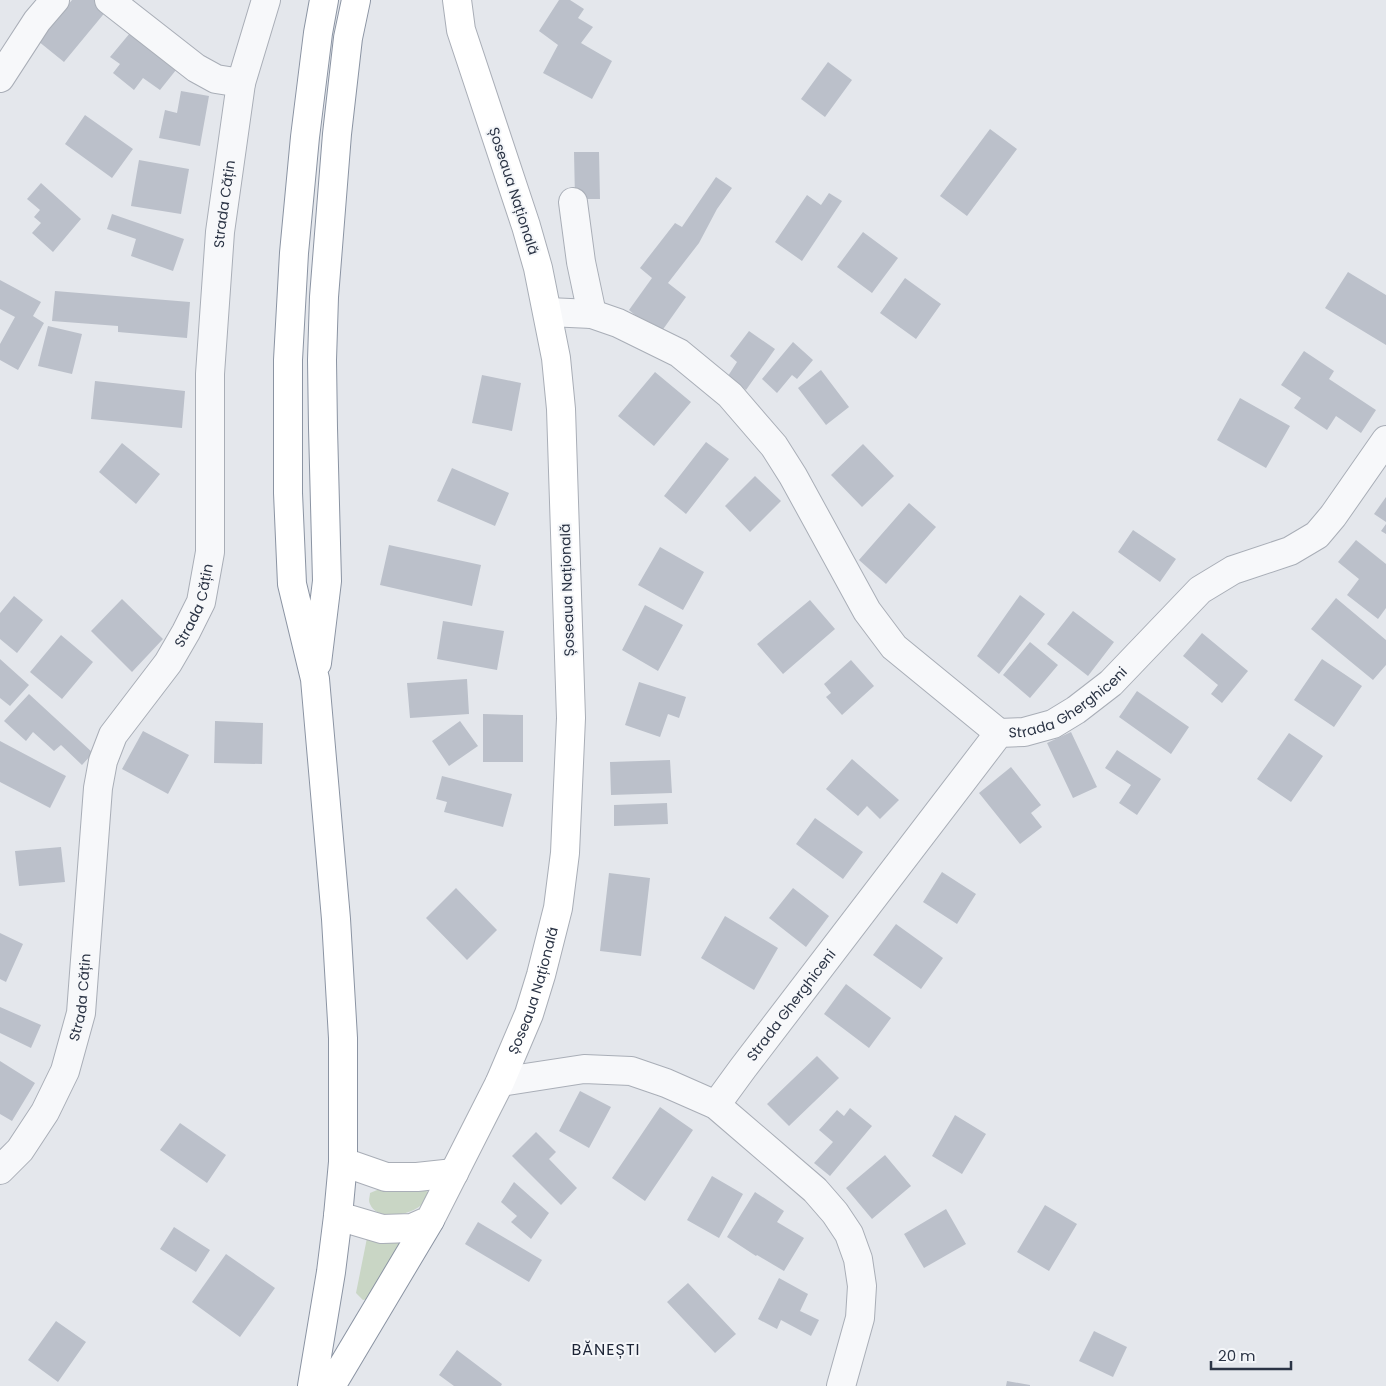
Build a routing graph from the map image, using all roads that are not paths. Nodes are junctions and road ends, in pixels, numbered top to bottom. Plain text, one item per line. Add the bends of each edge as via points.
1 (55, 0) edge
2 (109, 0) edge
3 (266, 0) edge
4 (324, 0) edge
5 (356, 0) edge
6 (457, 0) edge
7 (0, 78) edge
8 (241, 83) junction
9 (573, 202) dead end
10 (548, 312) junction
11 (592, 314) junction
12 (1386, 440) edge
13 (315, 680) junction
14 (999, 733) junction
15 (500, 1082) junction
16 (716, 1105) junction
17 (343, 1162) junction
18 (0, 1170) edge
19 (454, 1173) junction
20 (338, 1216) junction
21 (430, 1220) junction
22 (323, 1323) junction
23 (297, 1386) edge
24 (312, 1386) edge
25 (331, 1386) edge
26 (842, 1386) edge

1 - 7 street via 37,21
2 - 8 street via 196,68 216,79
3 - 8 street, Strada Cățin
4 - 13 main road via 304,146 288,360 292,584
5 - 13 main road via 348,38 337,134 324,297 327,581
6 - 10 main road, Șoseaua Națională via 461,30 526,226
8 - 18 street, Strada Cățin via 219,241 210,374 210,552 201,602 168,663 113,735 103,761 98,788 81,1012 65,1071 45,1112 20,1150
9 - 11 street
10 - 11 street
10 - 15 main road, Șoseaua Națională via 562,418 571,718 565,843 558,908 541,975
11 - 14 street via 679,353 730,395 774,446 866,611 894,647
12 - 14 street, Strada Gherghiceni via 1334,516 1317,535 1290,551 1233,570 1200,590 1111,683 1076,710 1053,724 1024,732
13 - 17 main road via 336,919 342,1028
14 - 16 street, Strada Gherghiceni
15 - 16 street via 584,1069 631,1072
15 - 19 main road, Șoseaua Națională
16 - 26 street via 815,1190 849,1234 858,1259 862,1286 860,1318
17 - 19 main road via 386,1177
17 - 20 main road
19 - 21 main road, Șoseaua Națională
20 - 21 main road via 382,1229 412,1228
20 - 22 main road
21 - 25 main road, Șoseaua Națională
22 - 23 main road
22 - 24 main road

